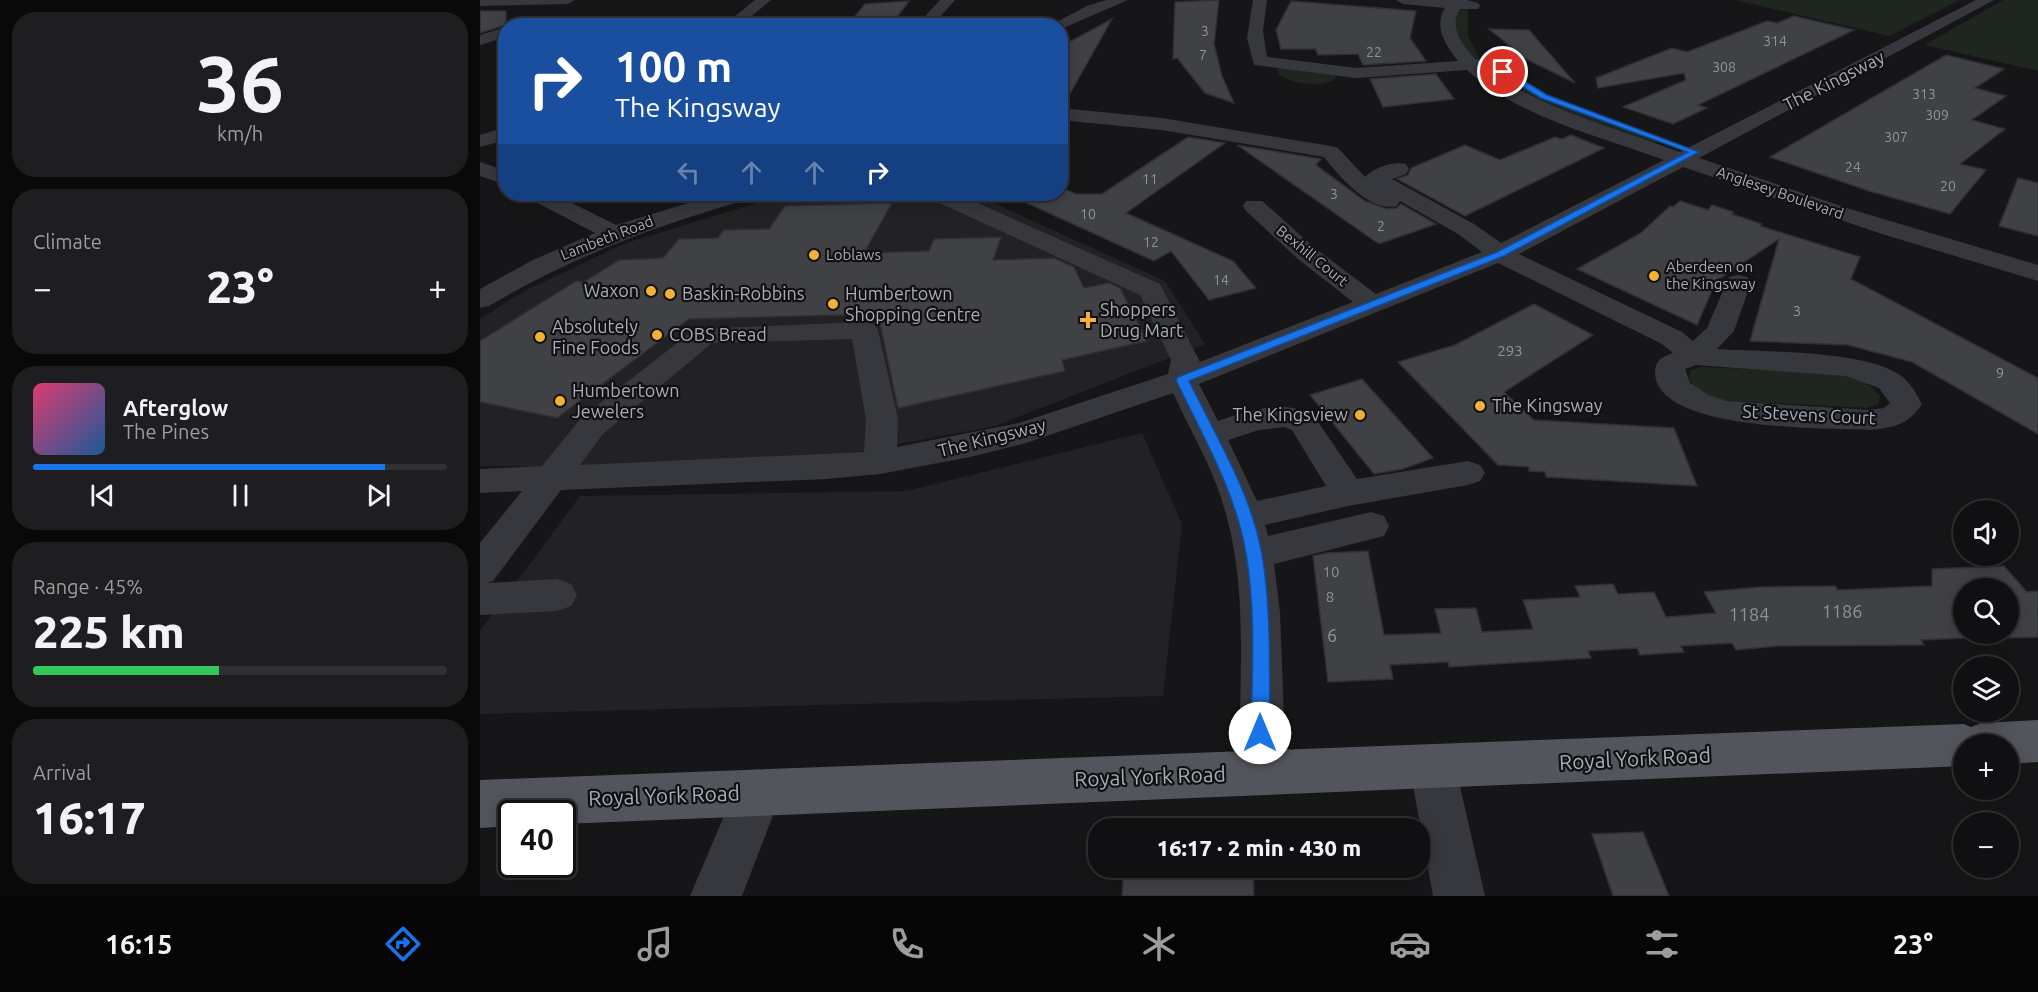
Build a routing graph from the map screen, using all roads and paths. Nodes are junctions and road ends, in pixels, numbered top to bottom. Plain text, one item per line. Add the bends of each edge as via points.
1 (568, 0) edge
2 (575, 0) edge
3 (764, 0) edge
4 (948, 0) edge
5 (1121, 0) edge
6 (1260, 0) edge
7 (1403, 0) edge
8 (1987, 0) edge
9 (480, 2) edge
10 (1468, 11) edge
11 (541, 18) dead end
12 (740, 18) edge
13 (931, 18) edge
14 (1068, 20) edge
15 (498, 34) edge
16 (480, 40) edge
17 (1260, 61) junction
18 (1492, 63) junction
19 (1470, 65) junction
20 (1356, 73) junction
21 (1282, 83) dead end
22 (1323, 87) dead end
23 (1068, 114) edge
24 (498, 135) edge
25 (480, 141) edge
26 (1688, 156) junction
27 (480, 168) edge
28 (1398, 169) dead end
29 (498, 176) edge
30 (551, 201) edge
31 (718, 201) edge
32 (954, 201) edge
33 (1254, 206) dead end
34 (613, 233) junction
35 (1500, 254) junction
36 (2038, 260) edge
37 (2038, 273) edge
38 (1738, 284) dead end
39 (480, 300) edge
40 (1372, 304) junction
41 (1693, 356) junction
42 (1182, 380) junction
43 (1208, 435) junction
44 (880, 462) junction
45 (1468, 473) dead end
46 (551, 478) junction
47 (480, 481) edge
48 (1348, 493) junction
49 (1371, 526) dead end
50 (1250, 535) junction
51 (480, 570) edge
52 (557, 595) dead end
53 (480, 599) edge
54 (2038, 741) edge
55 (2019, 742) edge
56 (1953, 745) edge
57 (1433, 768) junction
58 (1263, 772) junction
59 (758, 792) junction
60 (480, 804) edge
61 (716, 896) edge
62 (1459, 896) edge

1 - 9 street
2 - 11 street
3 - 12 street
4 - 13 street
5 - 14 street
6 - 17 street via 1254,32
7 - 10 street
8 - 26 street, The Kingsway
10 - 18 street, Anglesey Boulevard
10 - 19 street, Anglesey Boulevard via 1449,16 1447,30
15 - 16 street
17 - 20 street
17 - 21 street
18 - 19 street
18 - 26 street, Anglesey Boulevard via 1544,96
19 - 20 street
19 - 26 street, Anglesey Boulevard via 1515,94 1577,121
20 - 22 street via 1342,83
23 - 35 street via 1197,129 1330,152 1354,180 1442,234
24 - 25 street
26 - 35 street, The Kingsway
26 - 36 street, Anglesey Boulevard
26 - 37 street, Anglesey Boulevard via 1888,230
27 - 29 street
28 - 35 street via 1375,178 1466,229
30 - 34 street
31 - 34 street, Lambeth Road
32 - 42 street via 1150,290 1186,360
33 - 40 street, Bexhill Court via 1307,254
34 - 39 street, Lambeth Road via 525,272
35 - 40 street, The Kingsway
35 - 41 street via 1672,338
38 - 41 street via 1720,331
40 - 42 street, The Kingsway
41 - 41 street, St Stevens Court via 1671,364 1668,372 1672,381 1709,407 1726,411 1869,420 1890,417 1901,412 1906,404 1895,384 1862,370
42 - 43 street
42 - 44 street, The Kingsway via 1026,432
43 - 48 street via 1280,415 1295,417 1303,423
43 - 50 street via 1230,478
44 - 46 street, The Kingsway
44 - 46 street via 882,419 864,330 705,335 592,426
45 - 48 street
46 - 47 street, The Kingsway
46 - 51 street
48 - 50 street
49 - 50 street
50 - 58 street via 1260,631
52 - 53 street
54 - 55 main road
56 - 57 main road, Royal York Road
57 - 58 main road, Royal York Road
57 - 62 street
58 - 59 main road, Royal York Road
59 - 60 main road, Royal York Road
59 - 61 street

